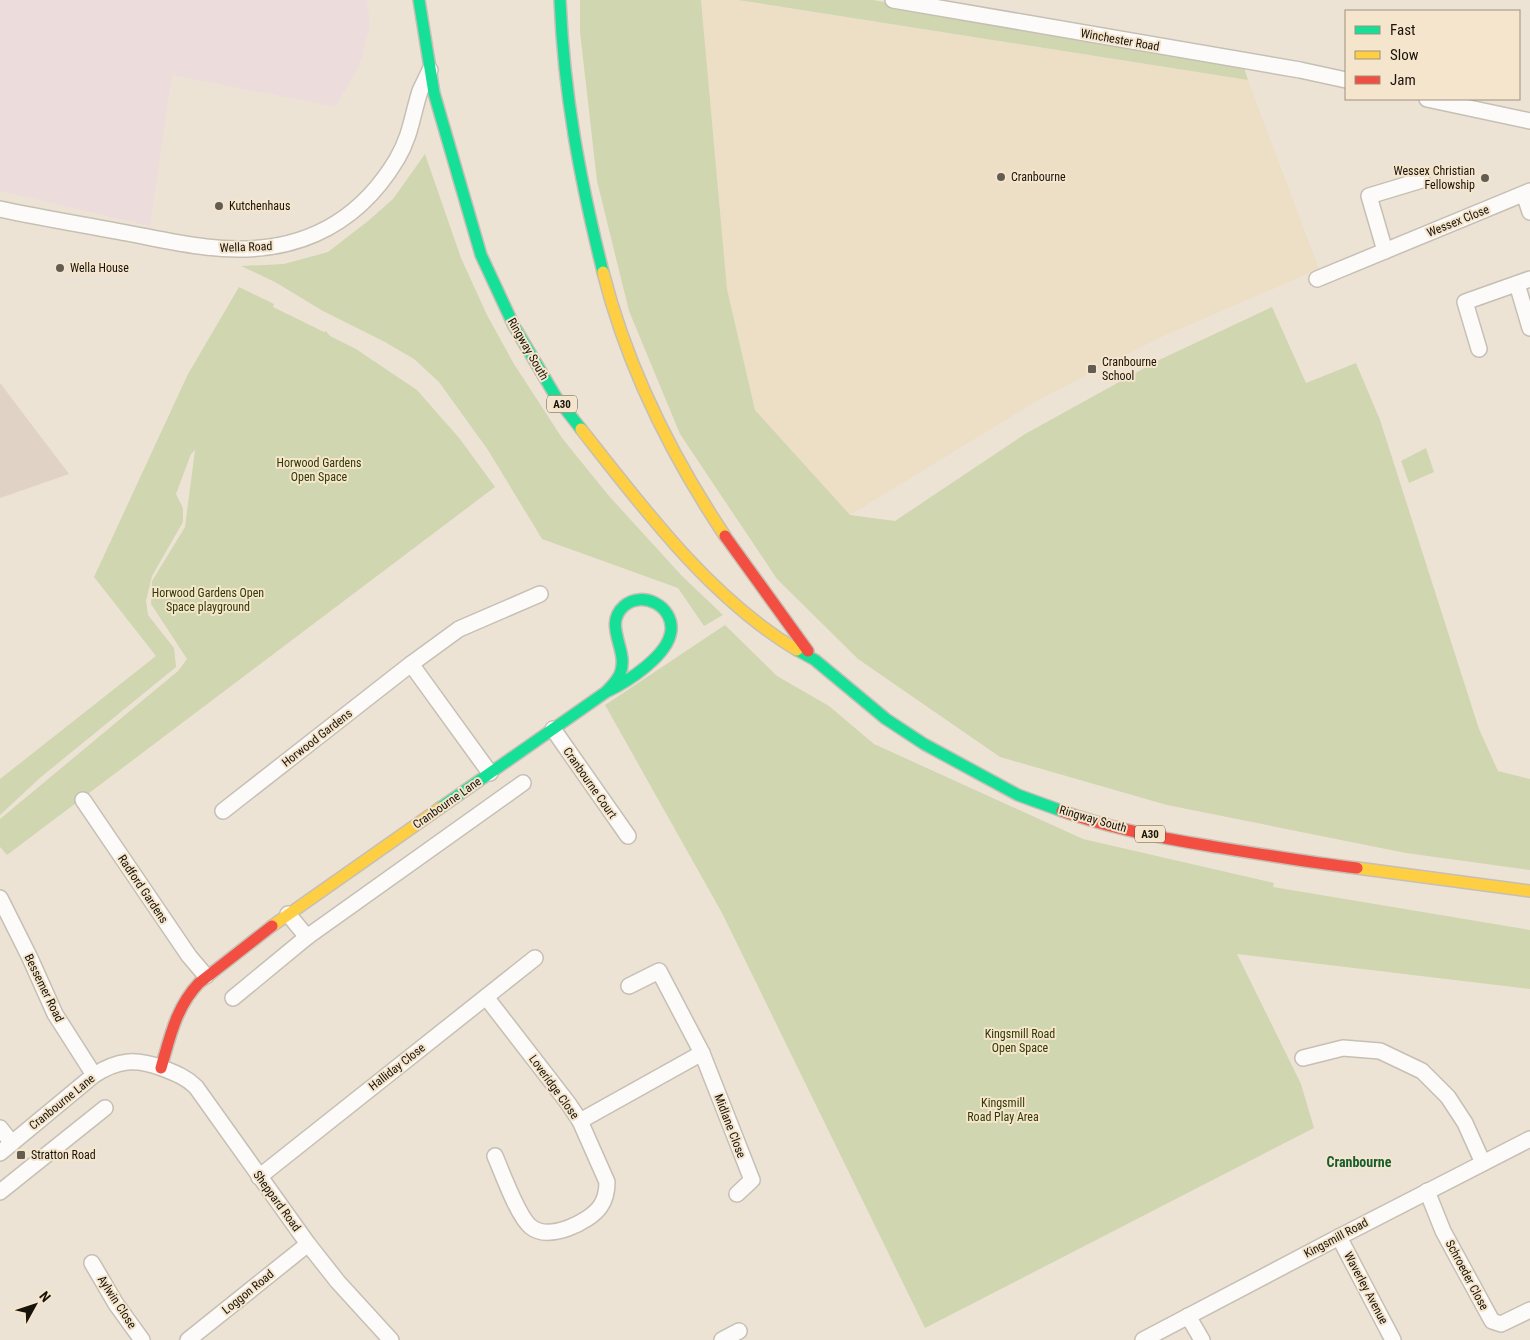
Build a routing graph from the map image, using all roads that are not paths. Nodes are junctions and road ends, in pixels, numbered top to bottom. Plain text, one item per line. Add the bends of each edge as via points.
1 (419, 0) edge
2 (560, 0) edge
3 (892, 0) edge
4 (430, 70) junction
5 (1345, 80) edge
6 (1432, 100) edge
7 (1530, 121) edge
8 (1422, 180) dead end
9 (1527, 192) edge
10 (0, 209) edge
11 (1530, 212) edge
12 (1385, 251) junction
13 (1317, 279) dead end
14 (1523, 282) edge
15 (1530, 328) edge
16 (1479, 349) dead end
17 (540, 594) dead end
18 (815, 660) junction
19 (411, 664) junction
20 (606, 692) junction
21 (553, 729) junction
22 (490, 773) junction
23 (523, 783) dead end
24 (83, 800) dead end
25 (223, 811) dead end
26 (628, 836) dead end
27 (1530, 891) edge
28 (0, 898) edge
29 (288, 914) junction
30 (307, 937) junction
31 (535, 958) dead end
32 (206, 976) junction
33 (629, 986) dead end
34 (486, 997) junction
35 (234, 998) dead end
36 (702, 1053) junction
37 (1303, 1058) dead end
38 (161, 1068) junction
39 (94, 1075) junction
40 (105, 1108) dead end
41 (580, 1121) junction
42 (0, 1128) edge
43 (1530, 1139) edge
44 (6, 1148) edge
45 (495, 1156) dead end
46 (1483, 1162) junction
47 (259, 1177) junction
48 (1427, 1191) junction
49 (0, 1192) edge
50 (737, 1194) dead end
51 (1339, 1237) junction
52 (308, 1244) junction
53 (92, 1262) dead end
54 (1530, 1310) edge
55 (1188, 1316) junction
56 (739, 1331) dead end
57 (142, 1340) edge
58 (188, 1340) edge
59 (391, 1340) edge
60 (722, 1340) edge
61 (1143, 1340) edge
62 (1202, 1340) edge
63 (1393, 1340) edge

1 - 4 main road, Ringway South / A30
2 - 18 main road, Ringway South / A30 via 561,45 574,149 596,248 633,365 666,436 706,506
3 - 5 street, Winchester Road
4 - 10 street, Wella Road via 420,91 410,132 396,160 360,205 344,219 314,235 277,246 207,248
4 - 18 main road, Ringway South / A30 via 442,128 482,255 514,326 556,398 622,483 685,555 730,600 774,636
6 - 7 street
8 - 12 street via 1369,196
9 - 11 street
9 - 12 street, Wessex Close
12 - 13 street, Wessex Close
14 - 15 street
14 - 16 street via 1465,302
17 - 19 street, Horwood Gardens via 459,629
18 - 27 main road, Ringway South / A30 via 886,719 924,744 1018,795 1093,822 1285,859
19 - 22 street
19 - 25 street, Horwood Gardens
20 - 20 main road, Cranbourne Lane via 620,673 623,653 614,631 618,612 633,600 655,602 670,618 671,632 666,642 648,664
20 - 21 main road, Cranbourne Lane
21 - 22 main road, Cranbourne Lane
21 - 26 street, Cranbourne Court
22 - 29 main road, Cranbourne Lane
23 - 30 street
24 - 32 street, Radford Gardens
28 - 39 street, Bessemer Road via 54,1014
29 - 30 street
29 - 32 main road, Cranbourne Lane
30 - 35 street
31 - 34 street, Halliday Close
32 - 38 main road, Cranbourne Lane via 189,992 179,1010
33 - 36 street, Midlane Close via 659,971
34 - 41 street, Loveridge Close
34 - 47 street, Halliday Close
36 - 41 street
36 - 50 street, Midlane Close via 752,1180
37 - 46 street via 1343,1048 1380,1051 1422,1072 1448,1097 1465,1122
38 - 39 street, Cranbourne Lane via 135,1061 110,1066
38 - 47 street, Sheppard Road via 188,1079 196,1087
39 - 44 street, Cranbourne Lane
40 - 49 street
41 - 45 street, Loveridge Close via 607,1182 607,1191 595,1212 569,1228 544,1232 530,1227
42 - 44 street
43 - 46 street, Kingsmill Road
46 - 48 street, Kingsmill Road
47 - 52 street, Sheppard Road
48 - 51 street, Kingsmill Road
48 - 54 street, Schroeder Close via 1443,1231 1492,1321 1501,1324
51 - 55 street, Kingsmill Road
51 - 63 street, Waverley Avenue
52 - 58 street, Loggon Road
52 - 59 street, Sheppard Road
53 - 57 street, Aylwin Close
55 - 61 street, Kingsmill Road
55 - 62 street
56 - 60 street

